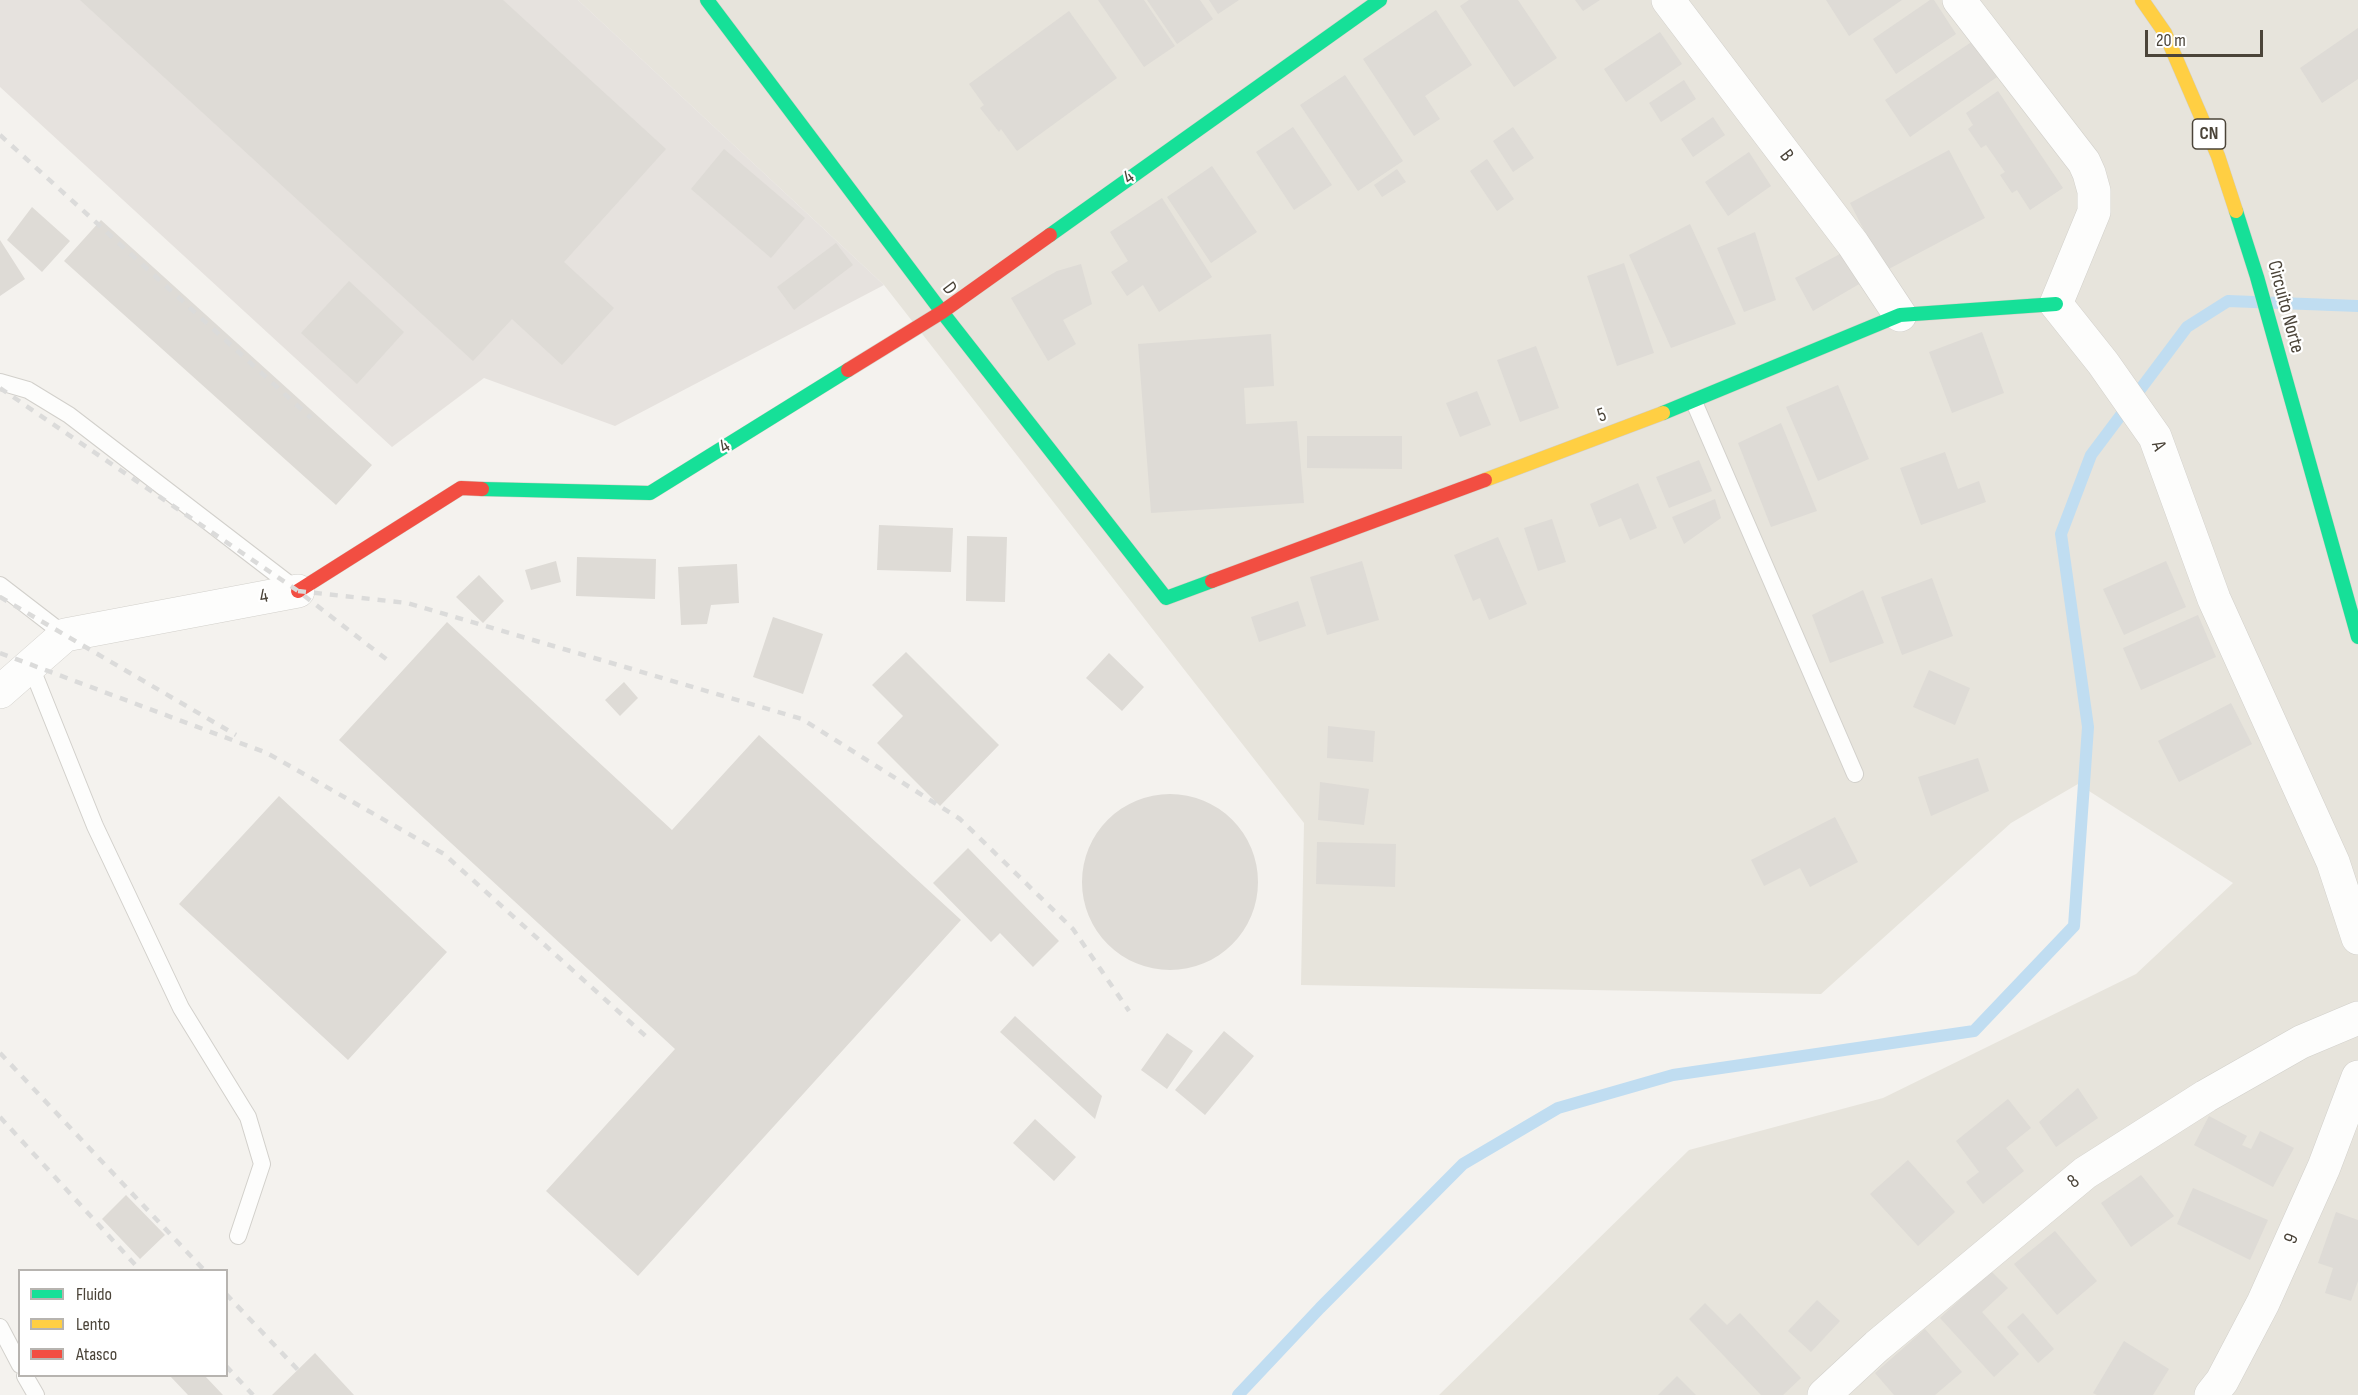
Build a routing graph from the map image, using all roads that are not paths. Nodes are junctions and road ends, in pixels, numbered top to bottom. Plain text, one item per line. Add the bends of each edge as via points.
1 (707, 0) edge
2 (1380, 0) edge
3 (1668, 0) edge
4 (1959, 0) edge
5 (2142, 0) edge
6 (2056, 304) junction
7 (942, 312) junction
8 (1900, 315) junction
9 (0, 382) edge
10 (1695, 402) junction
11 (0, 585) edge
12 (298, 591) junction
13 (1166, 598) joint
14 (65, 635) junction
15 (2358, 637) edge
16 (30, 664) junction
17 (0, 692) edge
18 (1855, 774) dead end
19 (2358, 938) edge
20 (2358, 1018) edge
21 (2358, 1077) edge
22 (238, 1236) dead end
23 (0, 1327) edge
24 (18, 1361) edge
25 (26, 1377) edge
26 (36, 1395) edge
27 (1824, 1395) edge
28 (2211, 1395) edge

1 - 7 street, D
2 - 7 street, 4
3 - 8 street, B via 1853,244
4 - 6 street via 2089,173 2094,212
5 - 15 street, Circuito Norte / CN via 2165,33 2218,156 2257,277
6 - 8 street, 5
6 - 19 street, A via 2155,437 2214,599 2333,862
7 - 12 street, 4 via 650,493 461,488
7 - 13 street, D
8 - 10 street, 5
9 - 12 lane via 28,390 69,415
10 - 13 street, 5
10 - 18 lane
11 - 14 lane
12 - 14 street, 4
14 - 16 street, 4
16 - 17 street, 4
16 - 22 lane via 95,826 181,1008 248,1117 262,1164
20 - 27 street, 8 via 2282,1053 2206,1096 2085,1173
21 - 28 street, 9 via 2324,1167 2263,1303
23 - 24 lane
25 - 26 lane

